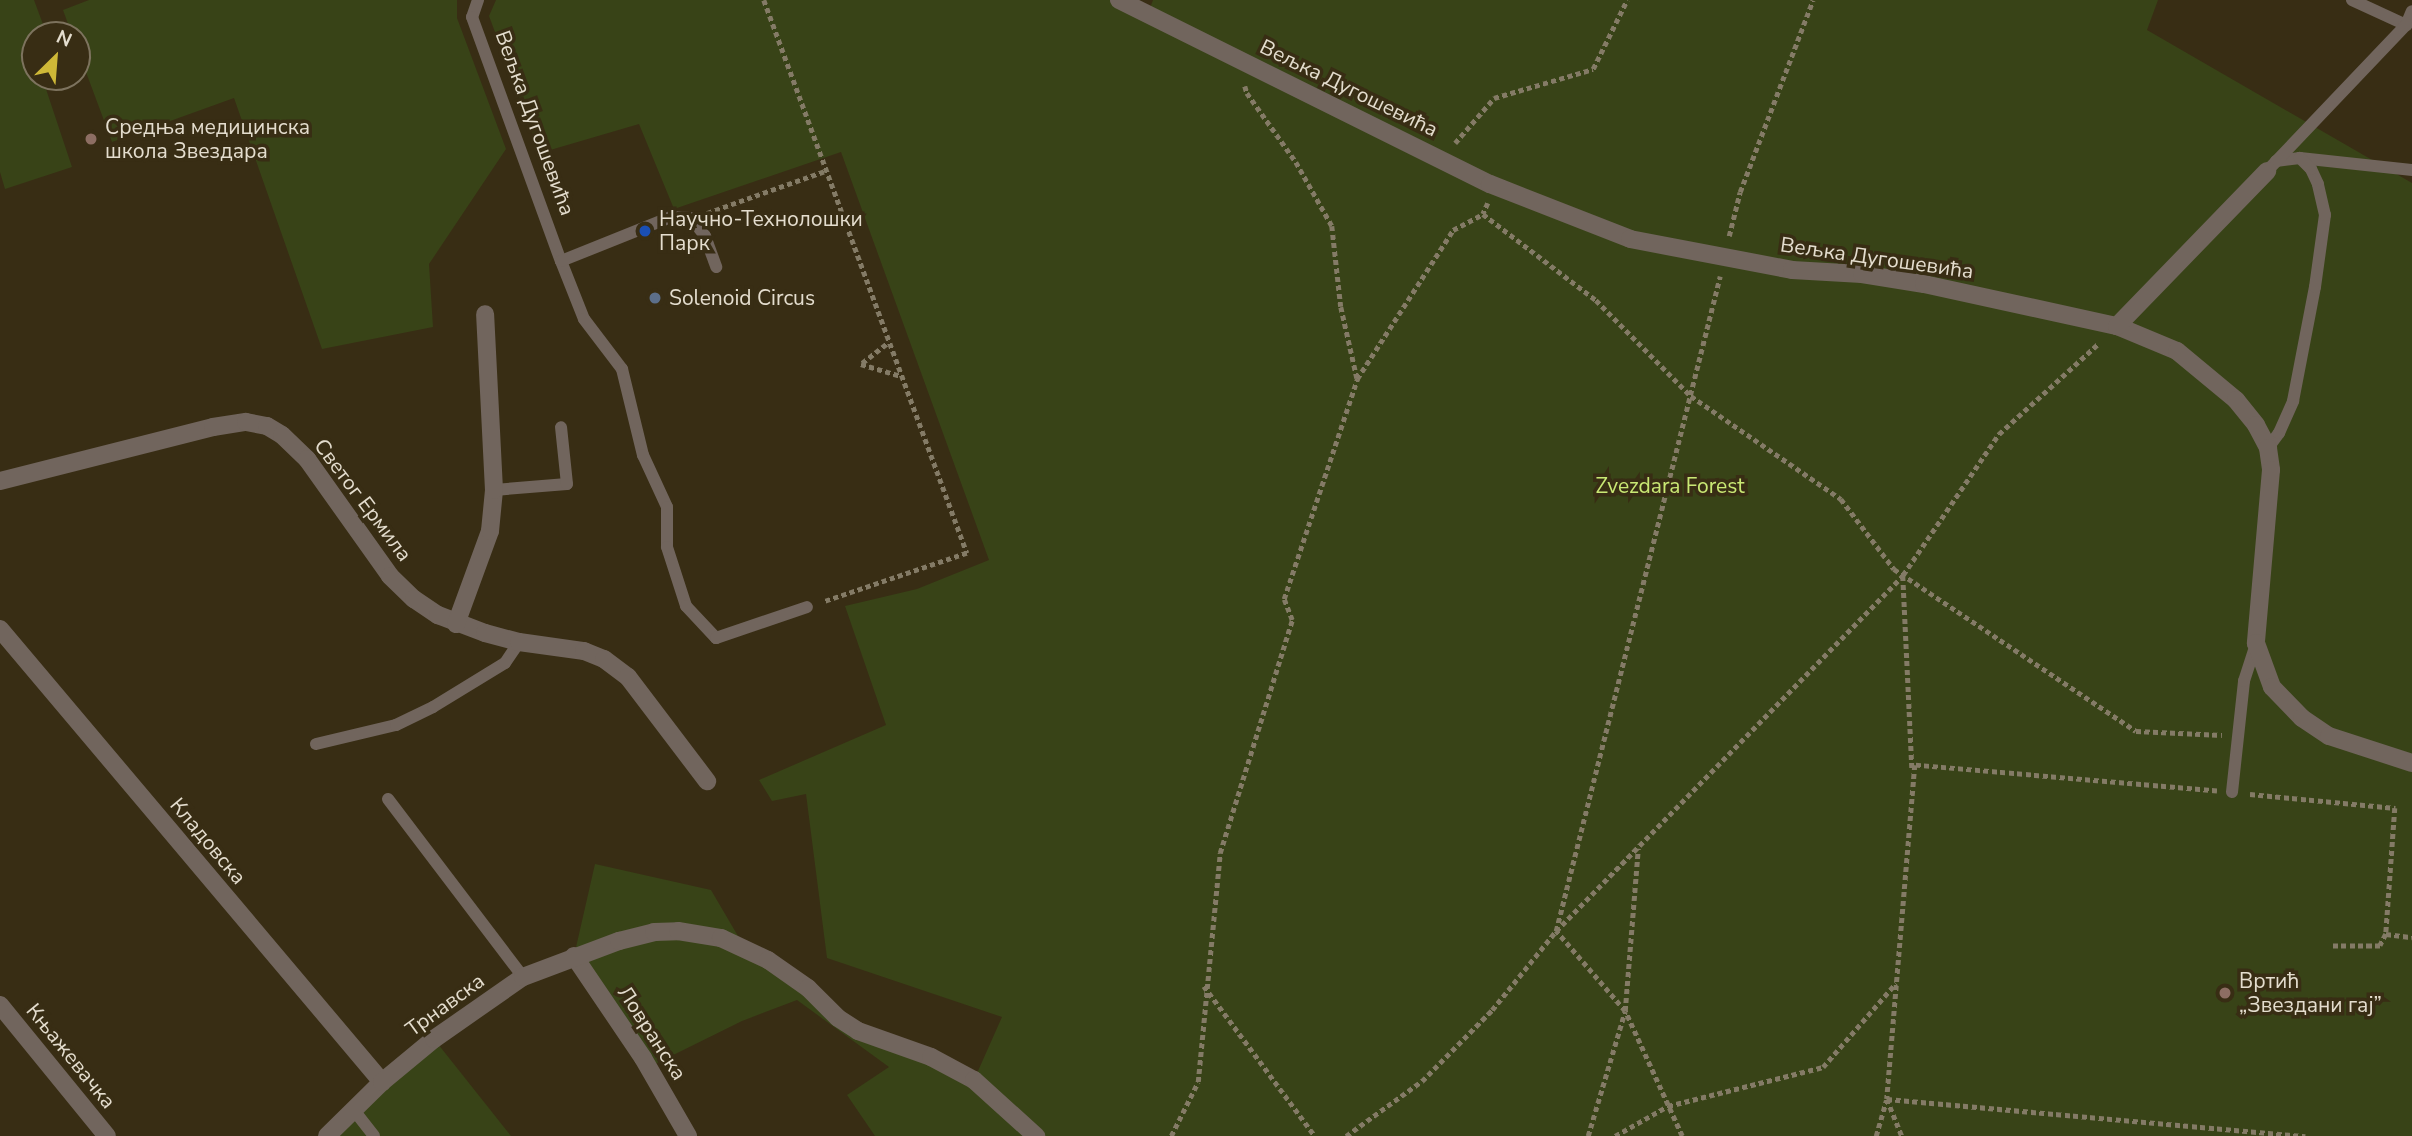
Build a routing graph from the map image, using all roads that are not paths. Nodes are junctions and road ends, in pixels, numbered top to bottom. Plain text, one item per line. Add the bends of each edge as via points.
1 (478, 0) edge
2 (1119, 0) edge
3 (2352, 0) edge
4 (2412, 11) edge
5 (2406, 25) junction
6 (2300, 158) junction
7 (2272, 166) junction
8 (2412, 170) edge
9 (561, 261) junction
10 (716, 267) dead end
11 (485, 314) dead end
12 (2117, 326) junction
13 (561, 427) dead end
14 (2268, 448) junction
15 (0, 481) edge
16 (494, 490) junction
17 (807, 607) road end
18 (456, 624) junction
19 (0, 629) edge
20 (519, 642) junction
21 (2256, 643) junction
22 (316, 744) dead end
23 (2412, 763) edge
24 (707, 781) dead end
25 (2232, 792) road end
26 (388, 799) dead end
27 (574, 956) junction
28 (523, 977) junction
29 (0, 1006) edge
30 (382, 1082) junction
31 (353, 1109) junction
32 (107, 1136) edge
33 (327, 1136) edge
34 (374, 1136) edge
35 (688, 1136) edge
36 (1036, 1136) edge

1 - 9 lane, Вељка Дугошевића via 472,17
2 - 12 street, Вељка Дугошевића via 1496,186 1630,239 1792,270 1924,284
3 - 5 lane
4 - 5 lane
5 - 7 lane
6 - 7 lane
6 - 8 lane
6 - 14 lane via 2318,184 2325,215 2293,401
7 - 12 street
9 - 10 lane via 671,217 691,218 705,236
9 - 17 lane, Вељка Дугошевића via 584,319 622,369 643,456 667,507 667,547 686,606 716,638
11 - 16 street
12 - 14 street, Вељка Дугошевића via 2177,351 2208,374 2256,425
13 - 16 lane via 567,484
14 - 21 street, Вељка Дугошевића via 2271,470
15 - 18 street, Светог Ермила via 213,427 246,422 267,426 307,459 390,576 414,599
16 - 18 street via 490,531
18 - 20 street, Светог Ермила
19 - 30 street, Кладовска
20 - 22 lane via 505,663 433,707 396,725
20 - 24 street, Светог Ермила via 584,651 604,659 628,677
21 - 23 street, Вељка Дугошевића via 2272,687 2315,728 2344,743
21 - 25 lane via 2244,681
26 - 28 lane
27 - 28 street, Трнавска
27 - 35 street, Ловранска via 643,1058
27 - 36 street, Трнавска via 654,932 702,934 729,941 786,971 838,1018 868,1037 962,1073
28 - 30 street, Трнавска
29 - 32 street, Књажевачка
30 - 31 street, Трнавска
31 - 33 street, Трнавска
31 - 34 lane

